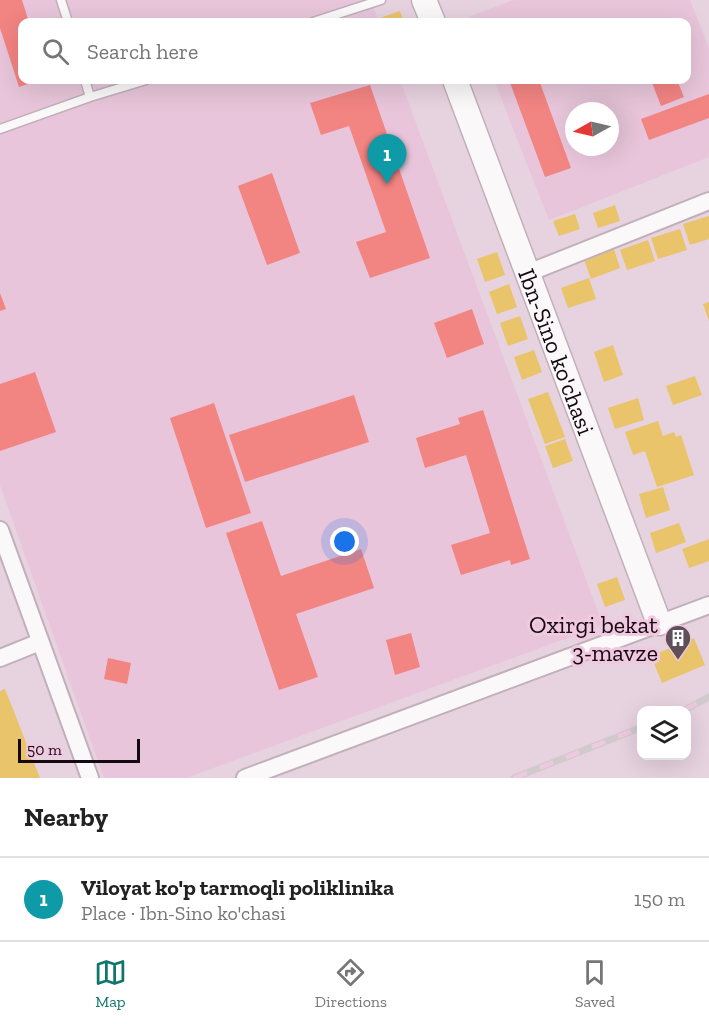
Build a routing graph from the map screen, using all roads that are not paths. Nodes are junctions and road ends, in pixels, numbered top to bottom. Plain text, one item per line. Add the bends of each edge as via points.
1 (62, 0) edge
2 (381, 0) edge
3 (424, 0) edge
4 (67, 18) edge
5 (325, 18) edge
6 (431, 18) edge
7 (86, 84) edge
8 (133, 84) edge
9 (457, 84) edge
10 (90, 97) junction
11 (0, 129) edge
12 (709, 201) edge
13 (528, 273) junction
14 (0, 530) edge
15 (709, 605) edge
16 (659, 623) junction
17 (40, 642) junction
18 (0, 658) edge
19 (90, 778) edge
20 (245, 778) edge

1 - 4 lane
2 - 5 lane
3 - 6 main road
7 - 10 lane
8 - 10 lane
9 - 13 main road, Ibn-Sino ko'chasi
10 - 11 lane
12 - 13 street
13 - 16 main road, Ibn-Sino ko'chasi
14 - 17 street
15 - 16 street
16 - 20 street
17 - 18 street
17 - 19 street

